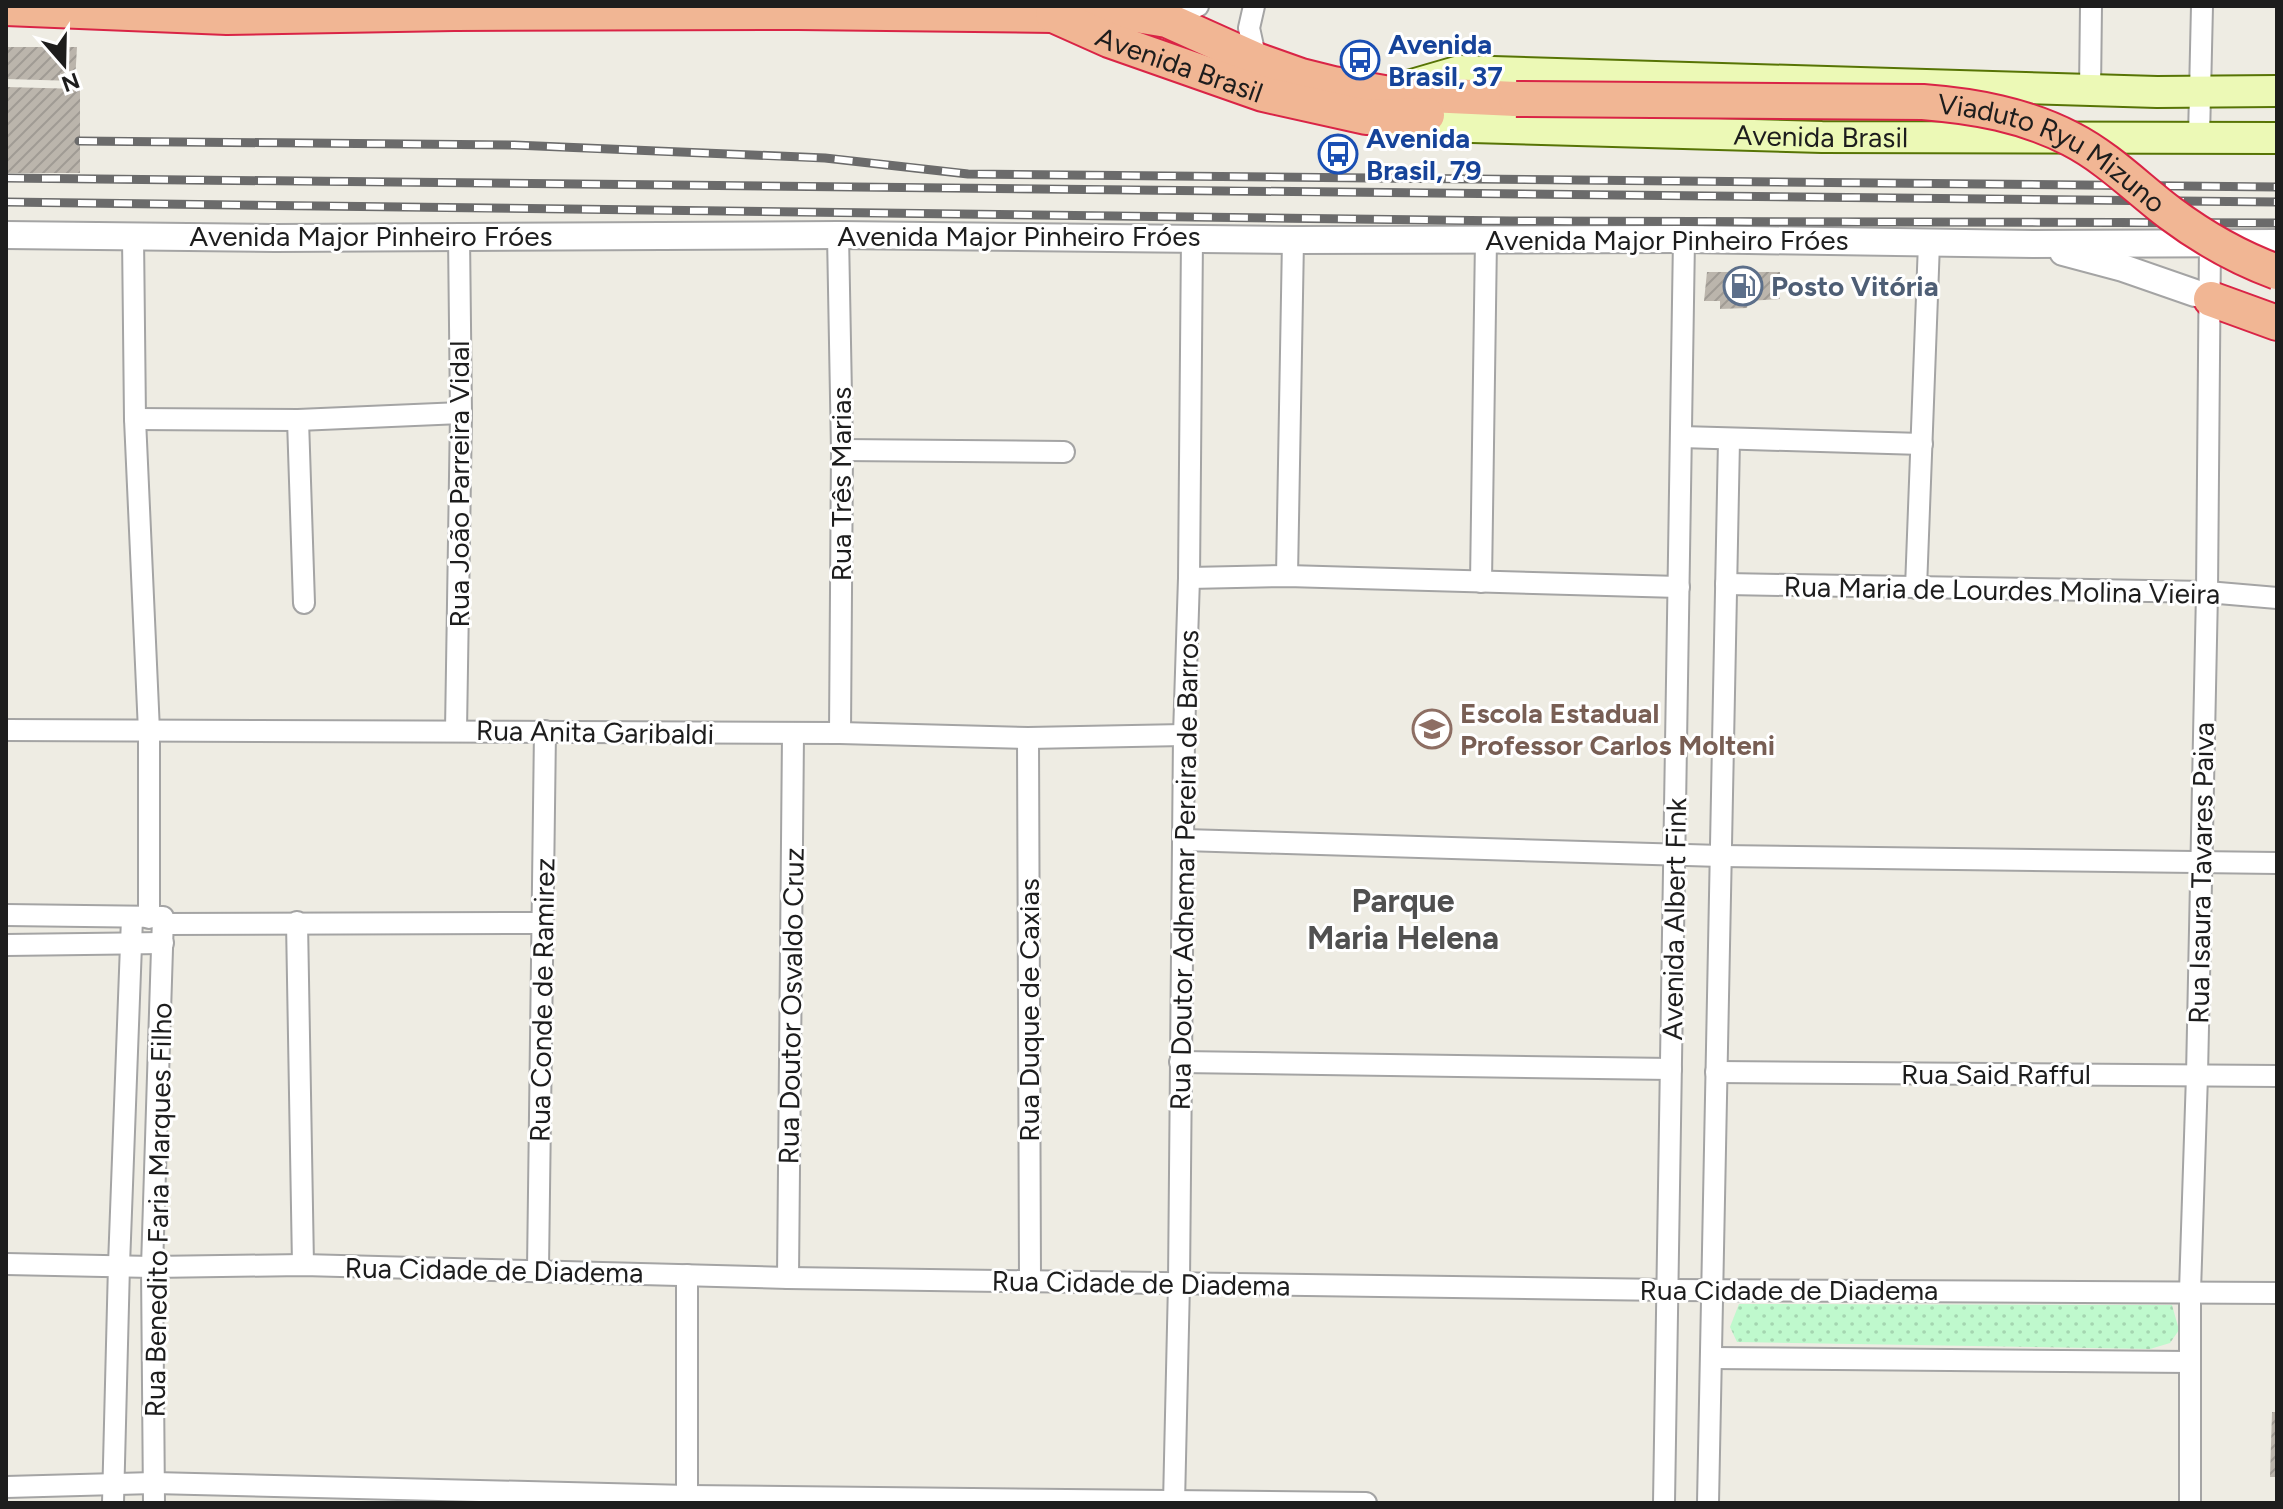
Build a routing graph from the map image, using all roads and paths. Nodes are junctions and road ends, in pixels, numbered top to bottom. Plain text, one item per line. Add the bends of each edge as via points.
1 (1198, 6) edge
2 (1254, 6) edge
3 (2091, 6) edge
4 (2202, 6) edge
5 (6, 8) edge
6 (118, 9) edge
7 (454, 9) edge
8 (798, 9) edge
9 (1152, 13) edge
10 (1086, 15) edge
11 (1256, 60) junction
12 (2083, 89) junction
13 (2277, 91) edge
14 (2157, 92) junction
15 (2201, 92) junction
16 (1516, 104) junction
17 (1375, 105) junction
18 (2077, 136) junction
19 (2125, 136) junction
20 (2199, 137) junction
21 (2277, 138) edge
22 (6, 235) edge
23 (838, 235) junction
24 (133, 236) junction
25 (459, 236) junction
26 (1192, 238) junction
27 (1486, 239) junction
28 (1684, 239) junction
29 (1293, 240) junction
30 (2210, 242) junction
31 (1929, 243) junction
32 (2179, 243) junction
33 (2277, 243) edge
34 (2033, 244) junction
35 (2277, 272) edge
36 (2277, 285) edge
37 (2203, 296) junction
38 (2277, 323) edge
39 (461, 413) junction
40 (135, 419) junction
41 (298, 420) junction
42 (1681, 437) junction
43 (1729, 440) junction
44 (1922, 444) junction
45 (842, 450) junction
46 (1064, 452) dead end
47 (1287, 576) junction
48 (1189, 578) junction
49 (1481, 582) junction
50 (1726, 584) junction
51 (1679, 587) junction
52 (1916, 588) junction
53 (2207, 592) junction
54 (2277, 598) edge
55 (304, 603) dead end
56 (6, 730) edge
57 (149, 731) junction
58 (456, 731) junction
59 (545, 731) junction
60 (840, 733) junction
61 (793, 734) junction
62 (1184, 735) junction
63 (1028, 738) junction
64 (1184, 840) junction
65 (1675, 853) junction
66 (1721, 856) junction
67 (2200, 862) junction
68 (2277, 863) edge
69 (6, 915) edge
70 (297, 922) junction
71 (543, 923) junction
72 (154, 924) junction
73 (130, 942) junction
74 (6, 945) edge
75 (1180, 1062) junction
76 (1671, 1069) junction
77 (1716, 1072) junction
78 (2197, 1075) junction
79 (2277, 1076) edge
80 (6, 1264) edge
81 (119, 1265) junction
82 (303, 1265) junction
83 (152, 1267) junction
84 (538, 1269) junction
85 (687, 1275) junction
86 (788, 1278) junction
87 (1030, 1281) junction
88 (1179, 1283) junction
89 (1668, 1290) junction
90 (1711, 1290) junction
91 (2190, 1291) junction
92 (2277, 1293) edge
93 (1711, 1358) junction
94 (2190, 1362) junction
95 (6, 1487) edge
96 (113, 1493) edge
97 (154, 1493) edge
98 (688, 1500) edge
99 (1174, 1503) edge
100 (1366, 1503) edge
101 (1664, 1503) edge
102 (1708, 1503) edge
103 (2190, 1503) edge

1 - 9 street
2 - 11 street via 1249,28
3 - 12 street
4 - 15 street
5 - 6 highway
6 - 7 highway via 227,17
7 - 8 highway
8 - 10 highway
9 - 10 highway, Avenida Brasil
9 - 11 highway, Avenida Brasil
10 - 17 highway, Avenida Brasil via 1263,94
11 - 17 highway, Avenida Brasil
12 - 14 main road, Avenida Brasil
12 - 17 main road, Avenida Brasil via 1460,71
12 - 18 main road via 2094,112
13 - 15 main road, Avenida Brasil
14 - 15 main road, Avenida Brasil
14 - 19 main road via 2132,99 2115,112 2113,121
15 - 20 street
16 - 17 highway, Avenida Brasil
16 - 35 highway, Viaduto Ryu Mizuno, bridge via 1973,105 2071,139 2219,246
16 - 36 highway, Viaduto Ryu Mizuno via 1958,119 2005,127 2071,156 2176,233
17 - 18 main road, Avenida Brasil via 1398,125 1822,137
18 - 19 main road, Avenida Brasil
19 - 20 main road, Avenida Brasil
20 - 21 main road, Avenida Brasil
22 - 24 street, Avenida Major Pinheiro Fróes
23 - 25 street, Avenida Major Pinheiro Fróes
23 - 26 street, Avenida Major Pinheiro Fróes
23 - 45 street, Rua Três Marias
24 - 25 street, Avenida Major Pinheiro Fróes
24 - 40 street
25 - 39 street, Rua João Parreira Vidal
26 - 29 street, Avenida Major Pinheiro Fróes
26 - 48 street, Rua Doutor Adhemar Pereira de Barros
27 - 28 street, Avenida Major Pinheiro Fróes
27 - 29 street, Avenida Major Pinheiro Fróes
27 - 49 street
28 - 31 street, Avenida Major Pinheiro Fróes
28 - 42 street, Avenida Albert Fink
29 - 47 street
30 - 32 street, Avenida Major Pinheiro Fróes
30 - 33 street, Avenida Major Pinheiro Fróes
30 - 37 street, Rua Isaura Tavares Paiva
31 - 34 street, Avenida Major Pinheiro Fróes
31 - 44 street
32 - 34 street, Avenida Major Pinheiro Fróes
32 - 37 street via 2175,272
34 - 37 street, Avenida Major Pinheiro Fróes
37 - 38 highway
37 - 53 street, Rua Isaura Tavares Paiva
39 - 41 street
39 - 58 street, Rua João Parreira Vidal
40 - 41 street
40 - 57 street
41 - 55 street
42 - 43 street
42 - 51 street, Avenida Albert Fink
43 - 44 street
43 - 50 street, Avenida Albert Fink
44 - 52 street
45 - 46 street
45 - 60 street, Rua Três Marias
47 - 48 street
47 - 49 street
48 - 62 street, Rua Doutor Adhemar Pereira de Barros
49 - 51 street
50 - 52 street, Rua Maria de Lourdes Molina Vieira
50 - 66 street, Avenida Albert Fink
51 - 65 street, Avenida Albert Fink
52 - 53 street, Rua Maria de Lourdes Molina Vieira
53 - 54 street, Rua Maria de Lourdes Molina Vieira
53 - 67 street, Rua Isaura Tavares Paiva
56 - 57 street, Rua Anita Garibaldi
57 - 58 street, Rua Anita Garibaldi
57 - 72 street
58 - 59 street, Rua Anita Garibaldi
59 - 61 street, Rua Anita Garibaldi
59 - 71 street, Rua Conde de Ramirez
60 - 61 street, Rua Anita Garibaldi
60 - 63 street, Rua Anita Garibaldi
61 - 86 street, Rua Doutor Osvaldo Cruz
62 - 63 street, Rua Anita Garibaldi
62 - 64 street, Rua Doutor Adhemar Pereira de Barros
63 - 87 street, Rua Duque de Caxias
64 - 65 street
64 - 75 street, Rua Doutor Adhemar Pereira de Barros
65 - 66 street
65 - 76 street, Avenida Albert Fink
66 - 67 street
66 - 77 street, Avenida Albert Fink
67 - 68 street
67 - 78 street, Rua Isaura Tavares Paiva
69 - 72 street
70 - 71 street
70 - 72 street
70 - 82 street
71 - 84 street, Rua Conde de Ramirez
72 - 73 street
72 - 73 street, Rua Benedito Faria Marques Filho
72 - 83 street, Rua Benedito Faria Marques Filho
73 - 74 street
73 - 81 street, Rua Benedito Faria Marques Filho
75 - 76 street
75 - 88 street, Rua Doutor Adhemar Pereira de Barros
76 - 89 street, Avenida Albert Fink
77 - 78 street, Rua Said Rafful
77 - 90 street, Avenida Albert Fink
78 - 79 street, Rua Said Rafful
78 - 91 street, Rua Isaura Tavares Paiva
80 - 81 street, Rua Cidade de Diadema
81 - 83 street, Rua Cidade de Diadema
81 - 96 street, Rua Benedito Faria Marques Filho
82 - 83 street, Rua Cidade de Diadema
82 - 84 street, Rua Cidade de Diadema
83 - 97 street, Rua Benedito Faria Marques Filho
84 - 85 street, Rua Cidade de Diadema
85 - 86 street, Rua Cidade de Diadema
85 - 98 street
86 - 87 street, Rua Cidade de Diadema
87 - 88 street, Rua Cidade de Diadema
88 - 89 street, Rua Cidade de Diadema
88 - 99 street, Rua Doutor Adhemar Pereira de Barros
89 - 90 street, Rua Cidade de Diadema
89 - 101 street, Avenida Albert Fink
90 - 91 street, Rua Cidade de Diadema
90 - 93 street, Avenida Albert Fink
91 - 92 street, Rua Cidade de Diadema
91 - 94 street, Rua Isaura Tavares Paiva
93 - 94 street
93 - 102 street, Avenida Albert Fink
94 - 103 street, Rua Isaura Tavares Paiva
95 - 96 street
96 - 97 street
97 - 98 street
98 - 99 street
99 - 100 street

